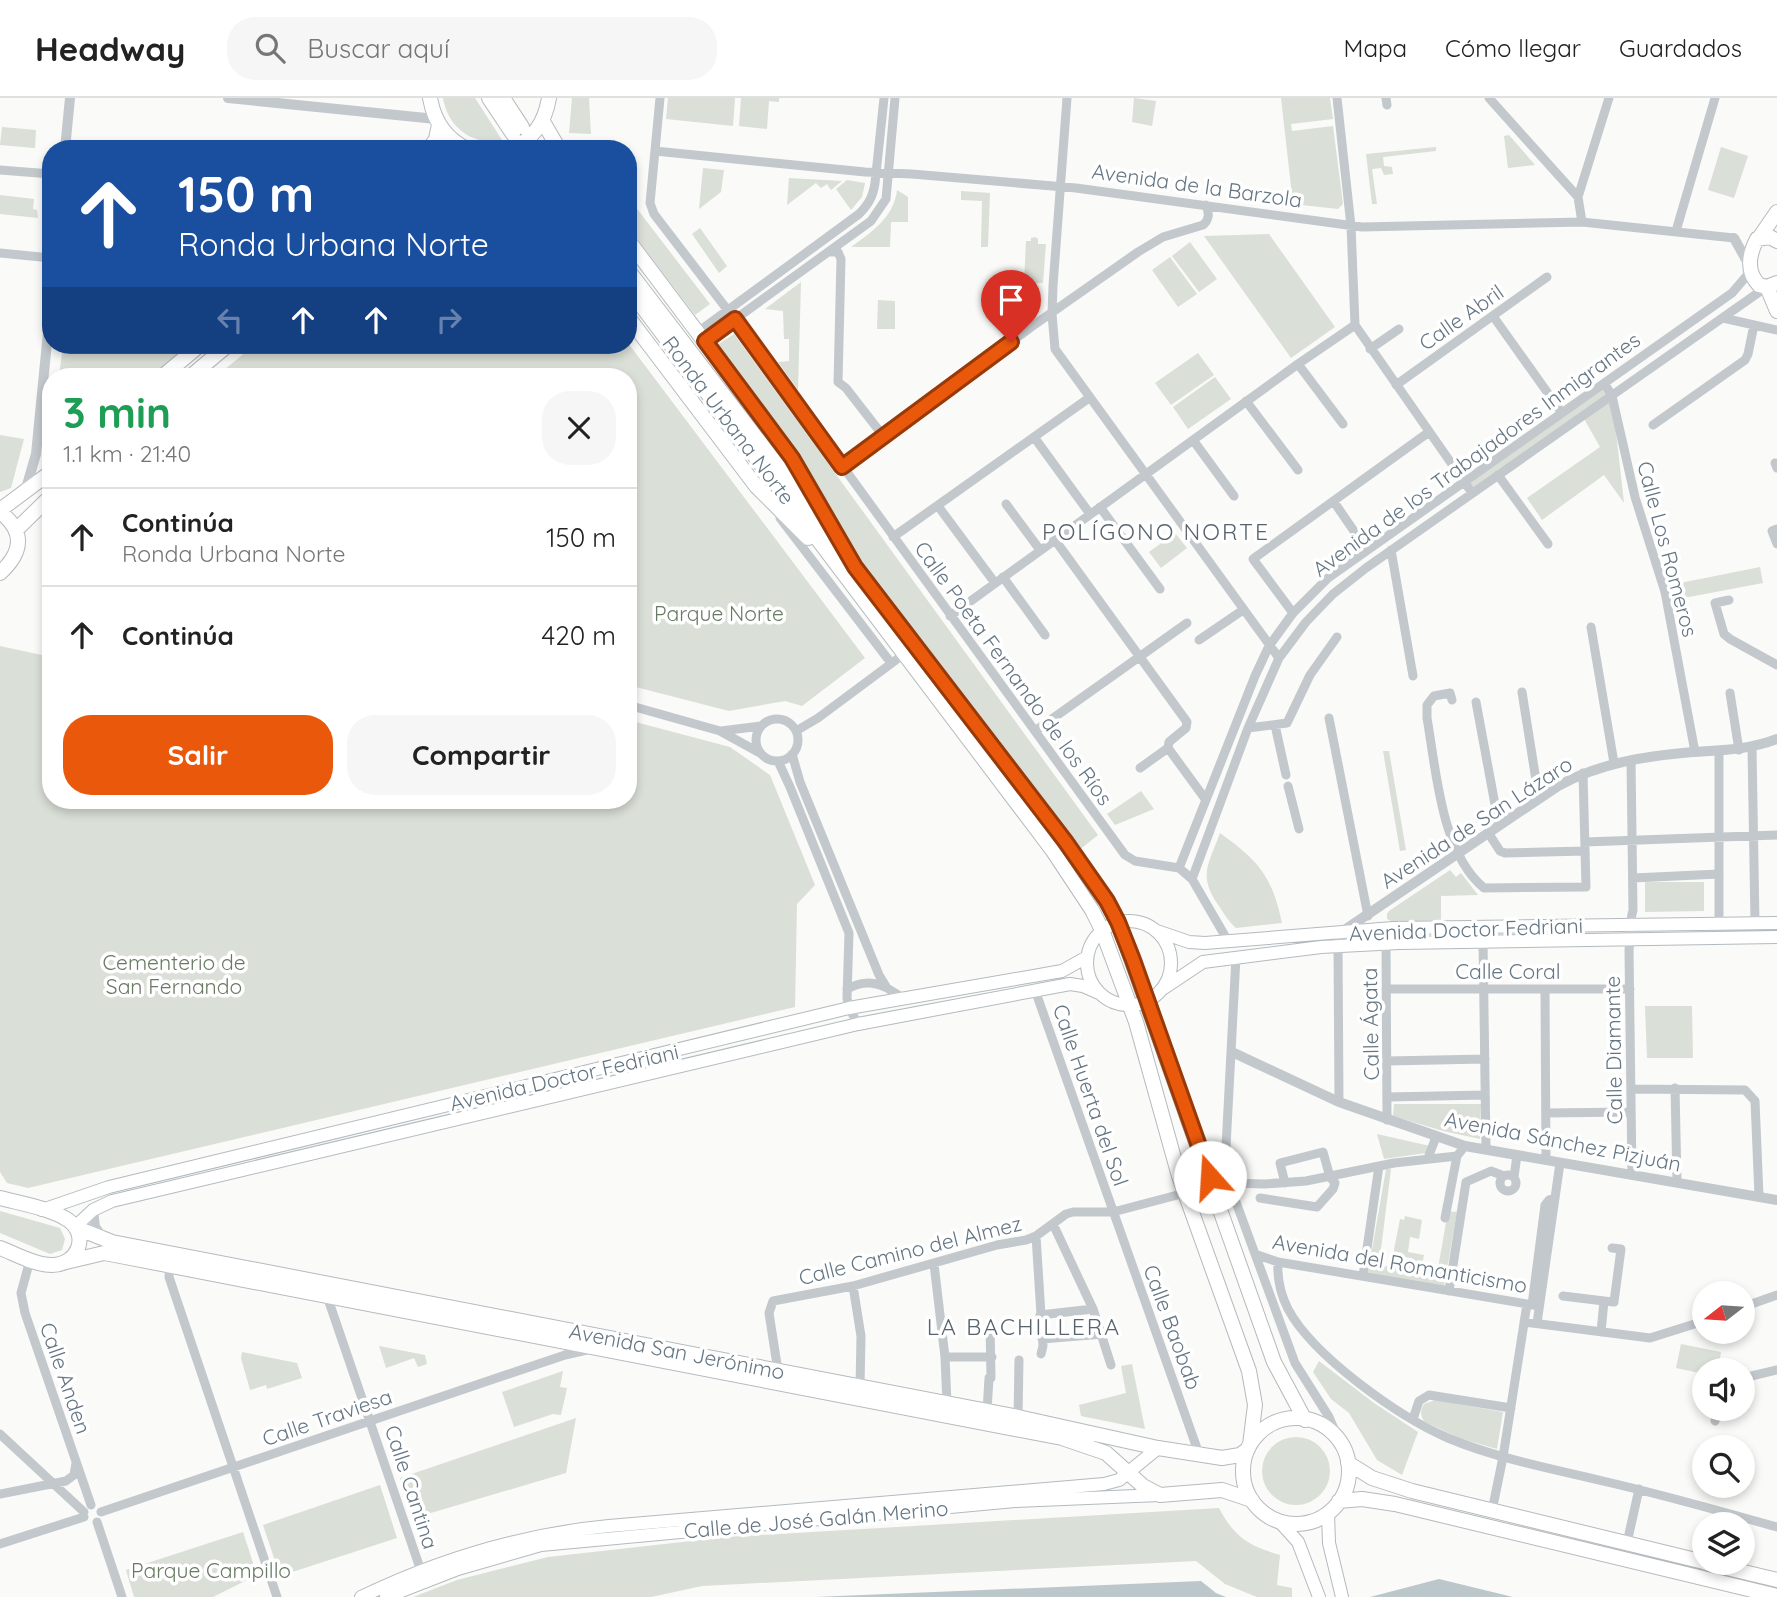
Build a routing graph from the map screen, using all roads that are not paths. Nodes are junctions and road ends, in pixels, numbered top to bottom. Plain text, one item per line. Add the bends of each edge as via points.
1 (70, 98) edge
2 (228, 98) edge
3 (430, 98) edge
4 (489, 98) edge
5 (503, 98) edge
6 (549, 98) edge
7 (660, 98) edge
8 (884, 98) edge
9 (895, 98) edge
10 (1067, 98) edge
11 (1337, 98) edge
12 (1489, 98) edge
13 (1609, 98) edge
14 (1715, 98) edge
15 (542, 121) junction
16 (438, 122) junction
17 (515, 137) edge
18 (66, 140) edge
19 (435, 140) edge
20 (454, 140) edge
21 (554, 140) edge
22 (655, 151) junction
23 (0, 170) edge
24 (877, 172) junction
25 (888, 172) junction
26 (42, 173) edge
27 (1059, 187) junction
28 (1578, 197) junction
29 (1206, 205) junction
30 (1777, 215) edge
31 (1582, 222) junction
32 (1351, 226) junction
33 (1676, 231) junction
34 (1734, 238) junction
35 (1758, 238) junction
36 (1777, 241) edge
37 (637, 252) edge
38 (829, 252) junction
39 (0, 253) edge
40 (42, 257) edge
41 (1750, 269) junction
42 (1546, 277) dead end
43 (637, 282) edge
44 (1770, 286) edge
45 (637, 299) edge
46 (727, 310) junction
47 (1777, 311) edge
48 (1052, 314) junction
49 (1493, 316) junction
50 (1723, 318) junction
51 (735, 319) junction
52 (1754, 325) junction
53 (1356, 326) junction
54 (637, 329) edge
55 (1399, 329) dead end
56 (1777, 330) edge
57 (702, 336) junction
58 (1370, 349) junction
59 (189, 354) edge
60 (217, 354) edge
61 (1298, 364) junction
62 (173, 368) edge
63 (201, 368) edge
64 (1396, 384) junction
65 (1605, 384) junction
66 (42, 394) edge
67 (1612, 396) junction
68 (1088, 398) junction
69 (1247, 401) junction
70 (1562, 414) junction
71 (40, 415) junction
72 (42, 420) edge
73 (1343, 424) dead end
74 (1653, 425) dead end
75 (1429, 432) junction
76 (884, 437) junction
77 (1034, 437) junction
78 (1193, 440) junction
79 (842, 467) junction
80 (1298, 470) dead end
81 (1144, 475) junction
82 (1498, 475) junction
83 (42, 479) edge
84 (1464, 482) junction
85 (756, 486) junction
86 (25, 492) junction
87 (1472, 493) junction
88 (1234, 496) dead end
89 (1334, 502) junction
90 (1006, 504) dead end
91 (42, 505) edge
92 (938, 506) junction
93 (1100, 507) junction
94 (0, 511) edge
95 (1090, 514) junction
96 (1777, 529) edge
97 (16, 530) junction
98 (893, 537) junction
99 (1055, 540) junction
100 (1548, 544) dead end
101 (1777, 544) edge
102 (1040, 550) junction
103 (1367, 550) junction
104 (1391, 550) junction
105 (850, 571) junction
106 (0, 573) edge
107 (999, 580) junction
108 (1160, 589) dead end
109 (1729, 600) dead end
110 (1243, 610) junction
111 (1293, 613) junction
112 (950, 616) junction
113 (1186, 623) dead end
114 (1591, 626) dead end
115 (1045, 635) dead end
116 (1337, 637) dead end
117 (1199, 640) dead end
118 (1269, 646) junction
119 (904, 654) junction
120 (1139, 657) junction
121 (1279, 659) junction
122 (891, 663) junction
123 (1777, 665) edge
124 (1413, 676) dead end
125 (1522, 692) dead end
126 (1730, 693) dead end
127 (1452, 700) dead end
128 (1476, 702) dead end
129 (637, 708) edge
130 (1329, 718) dead end
131 (1275, 725) junction
132 (761, 726) junction
133 (1248, 728) junction
134 (720, 731) junction
135 (796, 731) junction
136 (1035, 731) junction
137 (1777, 739) edge
138 (1752, 747) junction
139 (1168, 748) junction
140 (1739, 750) junction
141 (761, 752) junction
142 (1695, 752) junction
143 (1719, 752) junction
144 (792, 754) junction
145 (1631, 760) junction
146 (778, 761) junction
147 (1615, 762) junction
148 (1140, 768) dead end
149 (1583, 773) junction
150 (1539, 799) junction
151 (1206, 800) junction
152 (1499, 826) junction
153 (1299, 829) dead end
154 (1489, 834) junction
155 (1777, 835) edge
156 (1754, 836) junction
157 (1719, 837) junction
158 (1632, 840) junction
159 (1585, 846) junction
160 (1457, 855) junction
161 (1179, 869) junction
162 (1719, 874) junction
163 (1633, 878) junction
164 (1192, 879) junction
165 (1387, 903) junction
166 (1368, 916) junction
167 (1118, 922) junction
168 (1755, 923) junction
169 (1777, 923) edge
170 (1629, 924) junction
171 (1719, 924) junction
172 (1386, 929) junction
173 (1102, 930) junction
174 (1157, 931) junction
175 (1343, 932) junction
176 (849, 933) junction
177 (1777, 937) edge
178 (1631, 939) junction
179 (1228, 941) junction
180 (1483, 941) junction
181 (866, 943) junction
182 (1387, 943) junction
183 (1338, 946) junction
184 (1087, 957) junction
185 (1236, 957) junction
186 (887, 988) junction
187 (1164, 988) junction
188 (847, 989) junction
189 (1386, 989) junction
190 (1484, 989) junction
191 (1545, 989) junction
192 (1630, 989) junction
193 (1035, 990) junction
194 (1099, 993) junction
195 (905, 999) junction
196 (1148, 1001) junction
197 (1129, 1005) junction
198 (849, 1008) junction
199 (858, 1024) junction
200 (1232, 1052) junction
201 (1485, 1059) junction
202 (1387, 1061) junction
203 (1675, 1088) junction
204 (1631, 1089) junction
205 (1485, 1095) junction
206 (1388, 1097) junction
207 (1339, 1102) junction
208 (1632, 1112) junction
209 (1546, 1113) junction
210 (1387, 1120) junction
211 (1436, 1137) junction
212 (1465, 1146) junction
213 (1486, 1149) junction
214 (1517, 1155) junction
215 (1457, 1156) junction
216 (1428, 1158) junction
217 (1546, 1160) junction
218 (1560, 1163) junction
219 (1380, 1166) junction
220 (1632, 1175) junction
221 (1330, 1177) junction
222 (1677, 1182) junction
223 (1229, 1183) junction
224 (1285, 1183) junction
225 (1185, 1194) junction
226 (1759, 1196) junction
227 (0, 1198) edge
228 (1259, 1198) dead end
229 (1777, 1200) edge
230 (43, 1210) junction
231 (93, 1210) junction
232 (1113, 1212) junction
233 (1445, 1218) dead end
234 (1053, 1224) junction
235 (76, 1227) junction
236 (1036, 1236) junction
237 (105, 1241) junction
238 (0, 1248) edge
239 (1612, 1248) dead end
240 (1255, 1254) junction
241 (30, 1260) junction
242 (66, 1262) junction
243 (1278, 1262) junction
244 (934, 1264) junction
245 (170, 1265) junction
246 (1363, 1276) junction
247 (853, 1286) junction
248 (1449, 1291) junction
249 (1777, 1295) edge
250 (327, 1296) junction
251 (1563, 1296) dead end
252 (1604, 1301) junction
253 (1755, 1303) edge
254 (1533, 1305) junction
255 (1093, 1310) junction
256 (1289, 1311) junction
257 (1040, 1315) junction
258 (1524, 1322) junction
259 (1537, 1323) junction
260 (990, 1324) dead end
261 (1692, 1325) edge
262 (1282, 1326) junction
263 (1601, 1332) junction
264 (1104, 1338) junction
265 (1042, 1339) junction
266 (568, 1343) junction
267 (1041, 1354) dead end
268 (945, 1357) junction
269 (992, 1357) junction
270 (1019, 1360) dead end
271 (1111, 1365) dead end
272 (1777, 1370) edge
273 (778, 1371) junction
274 (1755, 1375) edge
275 (860, 1387) junction
276 (947, 1404) junction
277 (1511, 1408) junction
278 (987, 1411) junction
279 (1018, 1417) junction
280 (371, 1419) junction
281 (1413, 1419) junction
282 (1305, 1420) junction
283 (0, 1434) edge
284 (1341, 1445) junction
285 (1249, 1447) junction
286 (1158, 1448) junction
287 (1199, 1454) junction
288 (1503, 1457) junction
289 (76, 1463) junction
290 (1348, 1463) junction
291 (234, 1467) junction
292 (1129, 1473) junction
293 (74, 1475) junction
294 (84, 1480) junction
295 (52, 1483) junction
296 (1639, 1489) junction
297 (0, 1494) edge
298 (1160, 1495) junction
299 (1252, 1500) junction
300 (1339, 1501) junction
301 (1492, 1511) junction
302 (86, 1512) junction
303 (1328, 1513) junction
304 (99, 1517) junction
305 (1280, 1522) junction
306 (1777, 1527) edge
307 (0, 1544) edge
308 (1627, 1544) junction
309 (1692, 1560) edge
310 (421, 1571) junction
311 (1755, 1575) edge
312 (1777, 1580) edge
313 (1777, 1596) edge
314 (122, 1597) edge
315 (276, 1597) edge
316 (361, 1597) edge
317 (386, 1597) edge
318 (1319, 1597) edge
319 (1342, 1597) edge

1 - 18 street
2 - 16 street
3 - 16 main road
4 - 17 main road
5 - 17 main road
6 - 15 main road
7 - 22 street, Calle Poeta Fernando de los Ríos
8 - 24 street
9 - 25 street
10 - 27 street
11 - 32 street
12 - 28 street
13 - 28 street
14 - 33 street
15 - 17 main road via 530,138
15 - 21 main road
16 - 19 main road
16 - 20 main road
22 - 24 street, Avenida de la Barzola
22 - 46 street, Calle Poeta Fernando de los Ríos via 652,209
23 - 26 street
24 - 25 street, Avenida de la Barzola
24 - 46 street via 873,195 859,214
25 - 27 street, Avenida de la Barzola
25 - 38 street via 886,199 879,211
27 - 29 street, Avenida de la Barzola
27 - 48 street
28 - 31 street
29 - 32 street, Avenida de la Barzola
29 - 48 street via 1209,214 1203,225 1163,237 1138,251
30 - 35 main road
31 - 32 street, Avenida de la Barzola
31 - 33 street, Avenida de la Barzola
32 - 53 street
33 - 34 street, Avenida de la Barzola
34 - 35 street, Avenida de la Barzola
34 - 41 street
35 - 36 main road
35 - 41 main road
37 - 57 main road
38 - 51 street
38 - 76 street via 838,252 841,259 838,382
39 - 40 street
41 - 44 main road via 1754,281
41 - 65 street, Avenida de los Trabajadores Inmigrantes via 1732,293
42 - 49 street, Calle Abril
43 - 105 main road, Ronda Urbana Norte
44 - 47 main road
44 - 50 street, Avenida de los Trabajadores Inmigrantes
45 - 105 main road, Ronda Urbana Norte
46 - 51 street, Calle Poeta Fernando de los Ríos
46 - 57 street
48 - 68 street via 1055,349
48 - 76 street
49 - 64 street, Calle Abril
49 - 70 street
50 - 52 street
50 - 67 street, Avenida de los Trabajadores Inmigrantes
51 - 57 street
51 - 79 street, Calle Poeta Fernando de los Ríos
52 - 56 street
52 - 74 street via 1745,360
53 - 58 street
53 - 61 street
54 - 85 main road
55 - 58 street
57 - 105 main road via 792,458
58 - 64 street
59 - 62 main road
60 - 63 main road
61 - 69 street
61 - 73 street
64 - 75 street
65 - 67 street, Calle Los Romeros
65 - 70 street, Avenida de los Trabajadores Inmigrantes
66 - 71 street
67 - 82 street, Avenida de los Trabajadores Inmigrantes
67 - 142 street, Calle Los Romeros via 1635,497 1667,603
68 - 77 street
68 - 81 street
69 - 78 street
69 - 80 street
70 - 84 street, Avenida de los Trabajadores Inmigrantes
71 - 72 street
71 - 86 street via 36,454
75 - 84 street
75 - 89 street
76 - 79 street
77 - 92 street
77 - 95 street
78 - 81 street
78 - 88 street
79 - 98 street, Calle Poeta Fernando de los Ríos
81 - 93 street
81 - 110 street
82 - 87 street, Avenida de los Trabajadores Inmigrantes
82 - 100 street
83 - 86 main road
84 - 87 street
84 - 103 street, Avenida de los Trabajadores Inmigrantes
85 - 105 main road
85 - 122 street
86 - 94 main road
87 - 104 street, Avenida de los Trabajadores Inmigrantes
89 - 103 street
89 - 111 street via 1253,559
90 - 102 street
91 - 97 main road
92 - 98 street
92 - 107 street
93 - 95 street
93 - 108 street
94 - 97 main road
95 - 99 street
96 - 101 street via 1772,531
97 - 106 main road via 18,550
98 - 112 street, Calle Poeta Fernando de los Ríos
99 - 102 street
99 - 120 street
102 - 107 street
103 - 111 street, Avenida de los Trabajadores Inmigrantes via 1328,578
104 - 121 street, Avenida de los Trabajadores Inmigrantes via 1333,594
104 - 124 street
105 - 119 main road, Ronda Urbana Norte
105 - 167 main road, Ronda Urbana Norte via 1065,841
107 - 112 street
107 - 115 street
109 - 123 street via 1715,603 1724,634
110 - 117 street
110 - 118 street
111 - 118 street, Avenida de los Trabajadores Inmigrantes
112 - 136 street, Calle Poeta Fernando de los Ríos
113 - 120 street
114 - 147 street
116 - 131 street via 1310,676 1289,719
118 - 121 street
118 - 151 street, Avenida de los Trabajadores Inmigrantes
119 - 122 street
119 - 173 main road, Ronda Urbana Norte via 1053,851
120 - 136 street
120 - 139 street via 1186,722
121 - 133 street, Avenida de los Trabajadores Inmigrantes
122 - 135 street
125 - 150 street
126 - 140 street
127 - 160 street via 1450,693 1434,696 1427,705 1427,718 1447,828
128 - 152 street
129 - 134 street
130 - 166 street
131 - 133 street
131 - 153 street
132 - 134 street
132 - 135 street via 780,719
132 - 141 street via 756,739
133 - 164 street, Avenida de los Trabajadores Inmigrantes
134 - 141 street
135 - 144 street via 798,743
136 - 161 street, Calle Poeta Fernando de los Ríos via 1125,855
137 - 138 street, Avenida de San Lázaro
138 - 140 street, Avenida de San Lázaro
138 - 156 street
139 - 148 street
139 - 151 street
140 - 143 street, Avenida de San Lázaro
141 - 146 street
142 - 143 street, Avenida de San Lázaro
142 - 145 street, Avenida de San Lázaro
143 - 157 street
144 - 146 street
144 - 181 street
145 - 147 street, Avenida de San Lázaro
145 - 158 street, Calle Diamante
146 - 176 street
147 - 149 street, Avenida de San Lázaro
149 - 150 street, Avenida de San Lázaro
149 - 159 street
150 - 152 street, Avenida de San Lázaro
151 - 161 street, Avenida de los Trabajadores Inmigrantes
152 - 154 street, Avenida de San Lázaro
154 - 159 street via 1505,853
154 - 160 street, Avenida de San Lázaro
155 - 156 street
156 - 157 street
156 - 168 street
157 - 158 street
157 - 162 street
158 - 159 street
158 - 163 street, Calle Diamante
159 - 160 street via 1586,887 1484,888
160 - 165 street, Avenida de San Lázaro
161 - 164 street
162 - 163 street
162 - 171 street
163 - 170 street, Calle Diamante
164 - 179 street
165 - 166 street, Avenida de San Lázaro
165 - 172 street via 1380,918
166 - 175 street, Avenida de San Lázaro
167 - 173 main road
167 - 174 main road, Avenida Doctor Fedriani via 1137,921
167 - 196 main road, Ronda Urbana Norte
168 - 169 main road, Avenida Doctor Fedriani
168 - 171 main road, Avenida Doctor Fedriani
170 - 171 main road, Avenida Doctor Fedriani
170 - 172 main road, Avenida Doctor Fedriani
170 - 178 street, Calle Diamante
172 - 175 main road, Avenida Doctor Fedriani
172 - 182 street, Calle Ágata
173 - 184 main road
173 - 197 main road, Ronda Urbana Norte
174 - 179 main road, Avenida Doctor Fedriani via 1189,942
174 - 187 main road via 1167,943 1172,962
175 - 179 main road, Avenida Doctor Fedriani
175 - 183 street
176 - 181 street
176 - 188 street
177 - 178 main road, Avenida Doctor Fedriani
178 - 180 main road, Avenida Doctor Fedriani
178 - 192 street, Calle Diamante
180 - 182 main road, Avenida Doctor Fedriani
180 - 190 street
181 - 186 street
182 - 183 main road, Avenida Doctor Fedriani
182 - 189 street, Calle Ágata
183 - 185 main road, Avenida Doctor Fedriani
183 - 207 street
184 - 194 main road via 1088,973
184 - 195 main road, Avenida Doctor Fedriani via 1062,971
185 - 187 main road, Avenida Doctor Fedriani via 1203,962
185 - 200 street
186 - 188 street via 874,982
186 - 195 street
187 - 196 main road, Avenida Doctor Fedriani
188 - 198 street
189 - 190 street, Calle Coral
189 - 202 street, Calle Ágata
190 - 191 street, Calle Coral
190 - 201 street
191 - 192 street, Calle Coral
191 - 209 street
192 - 204 street, Calle Diamante
193 - 194 main road, Avenida Doctor Fedriani via 1070,984
193 - 199 main road, Avenida Doctor Fedriani
193 - 232 street, Calle Huerta del Sol
194 - 197 main road, Avenida Doctor Fedriani
195 - 198 main road, Avenida Doctor Fedriani
196 - 197 main road
196 - 282 main road, Ronda Urbana Norte via 1274,1362
197 - 225 main road, Ronda Urbana Norte
198 - 199 street
198 - 230 main road, Avenida Doctor Fedriani via 109,1186
199 - 231 main road, Avenida Doctor Fedriani via 112,1200
200 - 207 street, Avenida Sánchez Pizjuán
200 - 223 street via 1225,1166
201 - 202 street
201 - 205 street
202 - 206 street, Calle Ágata
203 - 204 street
203 - 222 street
203 - 226 street via 1745,1090 1755,1101
204 - 208 street, Calle Diamante
205 - 206 street
205 - 213 street
206 - 210 street, Calle Ágata
207 - 210 street, Avenida Sánchez Pizjuán
208 - 209 street
208 - 220 street, Calle Diamante
209 - 217 street
210 - 211 street, Avenida Sánchez Pizjuán
211 - 212 street, Avenida Sánchez Pizjuán
211 - 216 street
212 - 213 street, Avenida Sánchez Pizjuán
212 - 215 street
213 - 214 street, Avenida Sánchez Pizjuán
214 - 217 street, Avenida Sánchez Pizjuán
214 - 248 street via 1509,1177 1491,1171 1466,1182
215 - 216 street
215 - 233 street
216 - 219 street
217 - 218 street, Avenida Sánchez Pizjuán
218 - 220 street, Avenida Sánchez Pizjuán
218 - 254 street
219 - 221 street
219 - 246 street
220 - 222 street, Avenida Sánchez Pizjuán
221 - 224 street
221 - 224 street via 1324,1152 1280,1163
221 - 228 street via 1333,1189 1317,1207
222 - 226 street, Avenida Sánchez Pizjuán
223 - 224 street
223 - 240 street
225 - 232 street, Calle Camino del Almez
225 - 285 main road, Ronda Urbana Norte via 1249,1371 1255,1405
226 - 229 street, Avenida Sánchez Pizjuán
227 - 230 main road, Avenida San Jerónimo
230 - 235 main road, Avenida San Jerónimo via 63,1216
231 - 235 main road, Avenida Doctor Fedriani
231 - 237 street via 95,1227
232 - 234 street, Calle Camino del Almez via 1073,1212
232 - 287 street, Calle Baobab
234 - 236 street, Calle Camino del Almez
234 - 255 street
235 - 237 main road, Avenida San Jerónimo
235 - 242 main road via 80,1244
236 - 244 street, Calle Camino del Almez
236 - 257 street
237 - 266 main road, Avenida San Jerónimo
238 - 241 main road, Avenida San Jerónimo
239 - 252 street via 1620,1248 1614,1302
240 - 243 street, Avenida del Romanticismo
240 - 262 street
241 - 242 main road, Avenida San Jerónimo via 48,1265
241 - 289 street, Calle Anden via 20,1293
242 - 245 main road, Avenida San Jerónimo via 104,1253
243 - 246 street, Avenida del Romanticismo
243 - 256 street via 1277,1274
244 - 247 street, Calle Camino del Almez
244 - 268 street
245 - 250 main road, Avenida San Jerónimo
245 - 291 street via 169,1277
246 - 248 street, Avenida del Romanticismo
247 - 273 street, Calle Camino del Almez via 773,1301 769,1314
247 - 275 street via 860,1327
248 - 254 street, Avenida del Romanticismo
249 - 253 street
250 - 266 main road, Avenida San Jerónimo
250 - 280 street, Calle Cantina
251 - 252 street
252 - 263 street
254 - 258 street
254 - 259 street
255 - 257 street
255 - 264 street
256 - 262 street
256 - 281 street via 1316,1345
257 - 265 street
258 - 259 street, Avenida del Romanticismo
258 - 277 street
259 - 263 street, Avenida del Romanticismo
260 - 269 street
261 - 263 street, Avenida del Romanticismo via 1650,1338
262 - 284 street via 1302,1378 1329,1417
264 - 265 street
264 - 271 street
265 - 267 street
266 - 273 main road, Avenida San Jerónimo
266 - 280 street, Calle Traviesa
266 - 292 main road, Avenida San Jerónimo via 1062,1438 1106,1453
268 - 269 street
268 - 276 street
269 - 278 street
270 - 279 street
272 - 274 street
273 - 275 main road, Avenida San Jerónimo
275 - 276 main road, Avenida San Jerónimo
276 - 278 main road, Avenida San Jerónimo
277 - 281 street via 1429,1395 1419,1401
277 - 288 street
278 - 279 main road, Avenida San Jerónimo
279 - 286 main road, Avenida San Jerónimo
280 - 291 street, Calle Traviesa
280 - 310 street, Calle Cantina
281 - 288 street via 1447,1438
282 - 284 main road via 1329,1431
282 - 285 main road via 1278,1422 1262,1431
283 - 295 street
284 - 290 main road
285 - 287 main road, Avenida San Jerónimo via 1228,1457
285 - 299 main road via 1243,1477
286 - 287 main road, Avenida San Jerónimo
286 - 292 main road, Calle de José Galán Merino
288 - 296 street
288 - 301 street
289 - 293 street
289 - 294 street, Calle Anden
290 - 300 main road via 1347,1483
290 - 301 main road via 1392,1485
291 - 304 street, Calle Traviesa
291 - 315 street
292 - 298 main road, Avenida San Jerónimo
292 - 310 main road, Calle de José Galán Merino via 1119,1480 1083,1487 595,1527 539,1536
293 - 294 street
293 - 295 street
294 - 302 street, Calle Anden
295 - 297 street
295 - 302 street
296 - 306 street
296 - 308 street
298 - 299 main road, Calle de José Galán Merino via 1222,1490
298 - 317 main road, Calle de José Galán Merino via 1002,1502 541,1545 458,1569
299 - 305 main road via 1264,1514
300 - 303 main road
300 - 313 main road via 1395,1504
301 - 308 main road
302 - 304 street via 91,1523
302 - 304 street via 96,1506
302 - 307 street
303 - 305 main road via 1308,1522
303 - 319 main road via 1329,1543
304 - 314 street
305 - 318 main road via 1298,1542
308 - 309 main road
310 - 316 main road, Calle de José Galán Merino
311 - 312 main road

